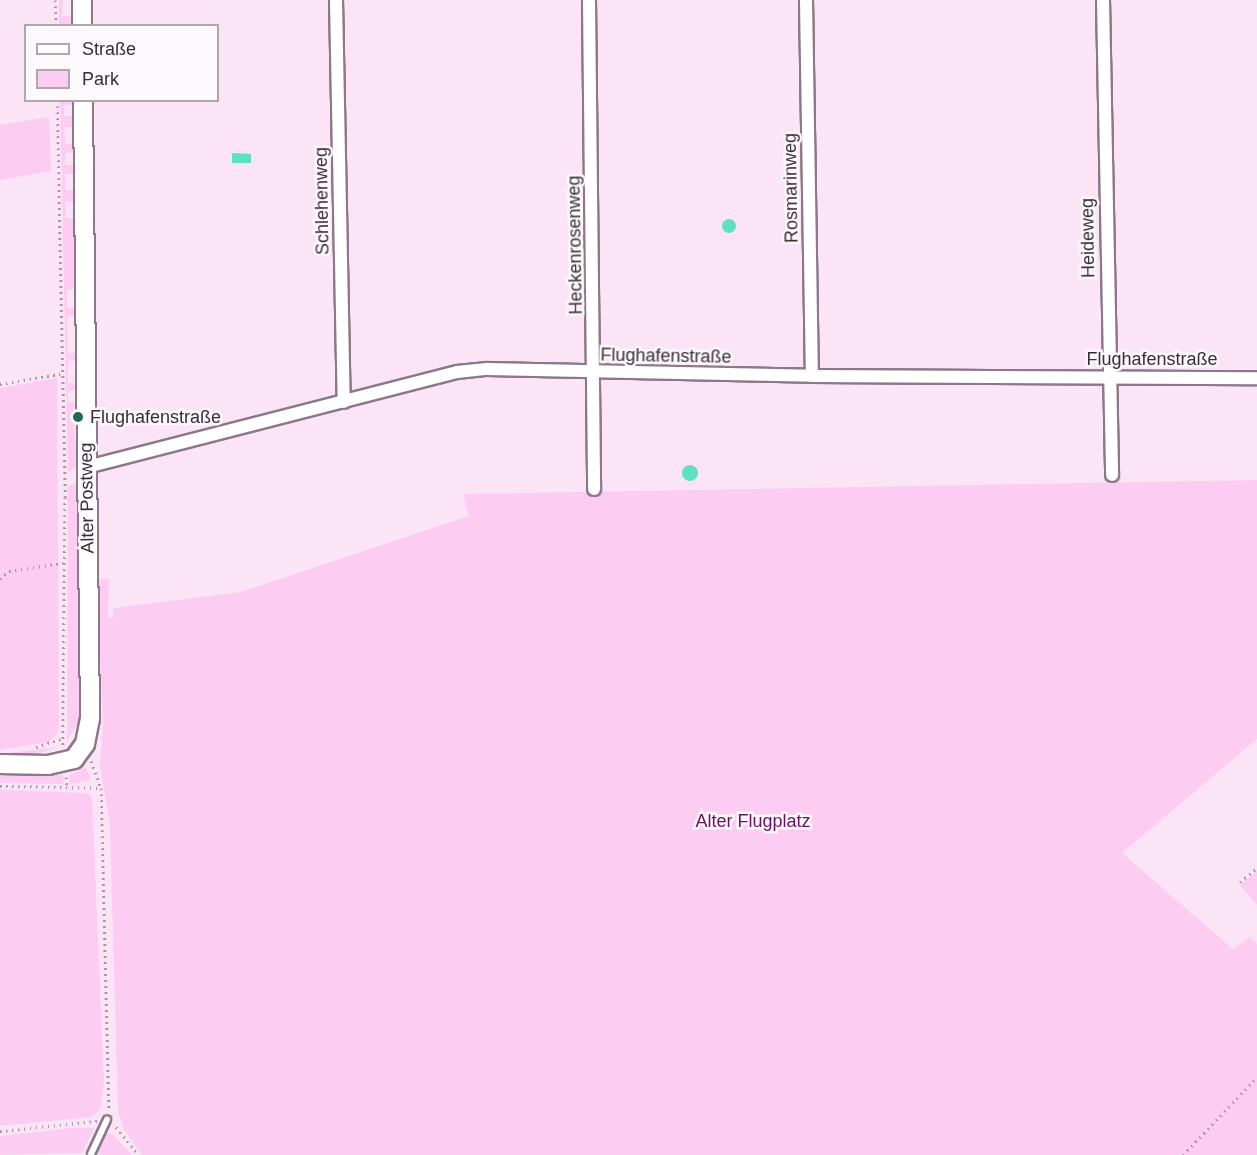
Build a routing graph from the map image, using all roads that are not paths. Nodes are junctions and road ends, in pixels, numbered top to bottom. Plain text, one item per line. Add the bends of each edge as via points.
1 (82, 0) edge
2 (336, 0) edge
3 (590, 0) edge
4 (806, 0) edge
5 (1103, 0) edge
6 (82, 24) edge
7 (83, 102) edge
8 (596, 373) junction
9 (812, 376) junction
10 (1110, 377) junction
11 (1257, 378) edge
12 (344, 402) junction
13 (87, 467) junction
14 (1112, 475) dead end
15 (594, 489) dead end
16 (0, 764) edge
17 (107, 1120) road end
18 (91, 1154) edge

1 - 6 main road
2 - 12 street, Schlehenweg
3 - 8 street, Heckenrosenweg
4 - 9 street, Rosmarinweg
5 - 10 street, Heideweg
7 - 13 main road, Alter Postweg
8 - 9 street, Flughafenstraße
8 - 12 street, Flughafenstraße via 457,372
8 - 15 street, Heckenrosenweg
9 - 10 street, Flughafenstraße
10 - 11 street, Flughafenstraße
10 - 14 street, Heideweg
12 - 13 street, Flughafenstraße
13 - 16 main road, Alter Postweg via 90,718 82,750 64,762
17 - 18 lane

